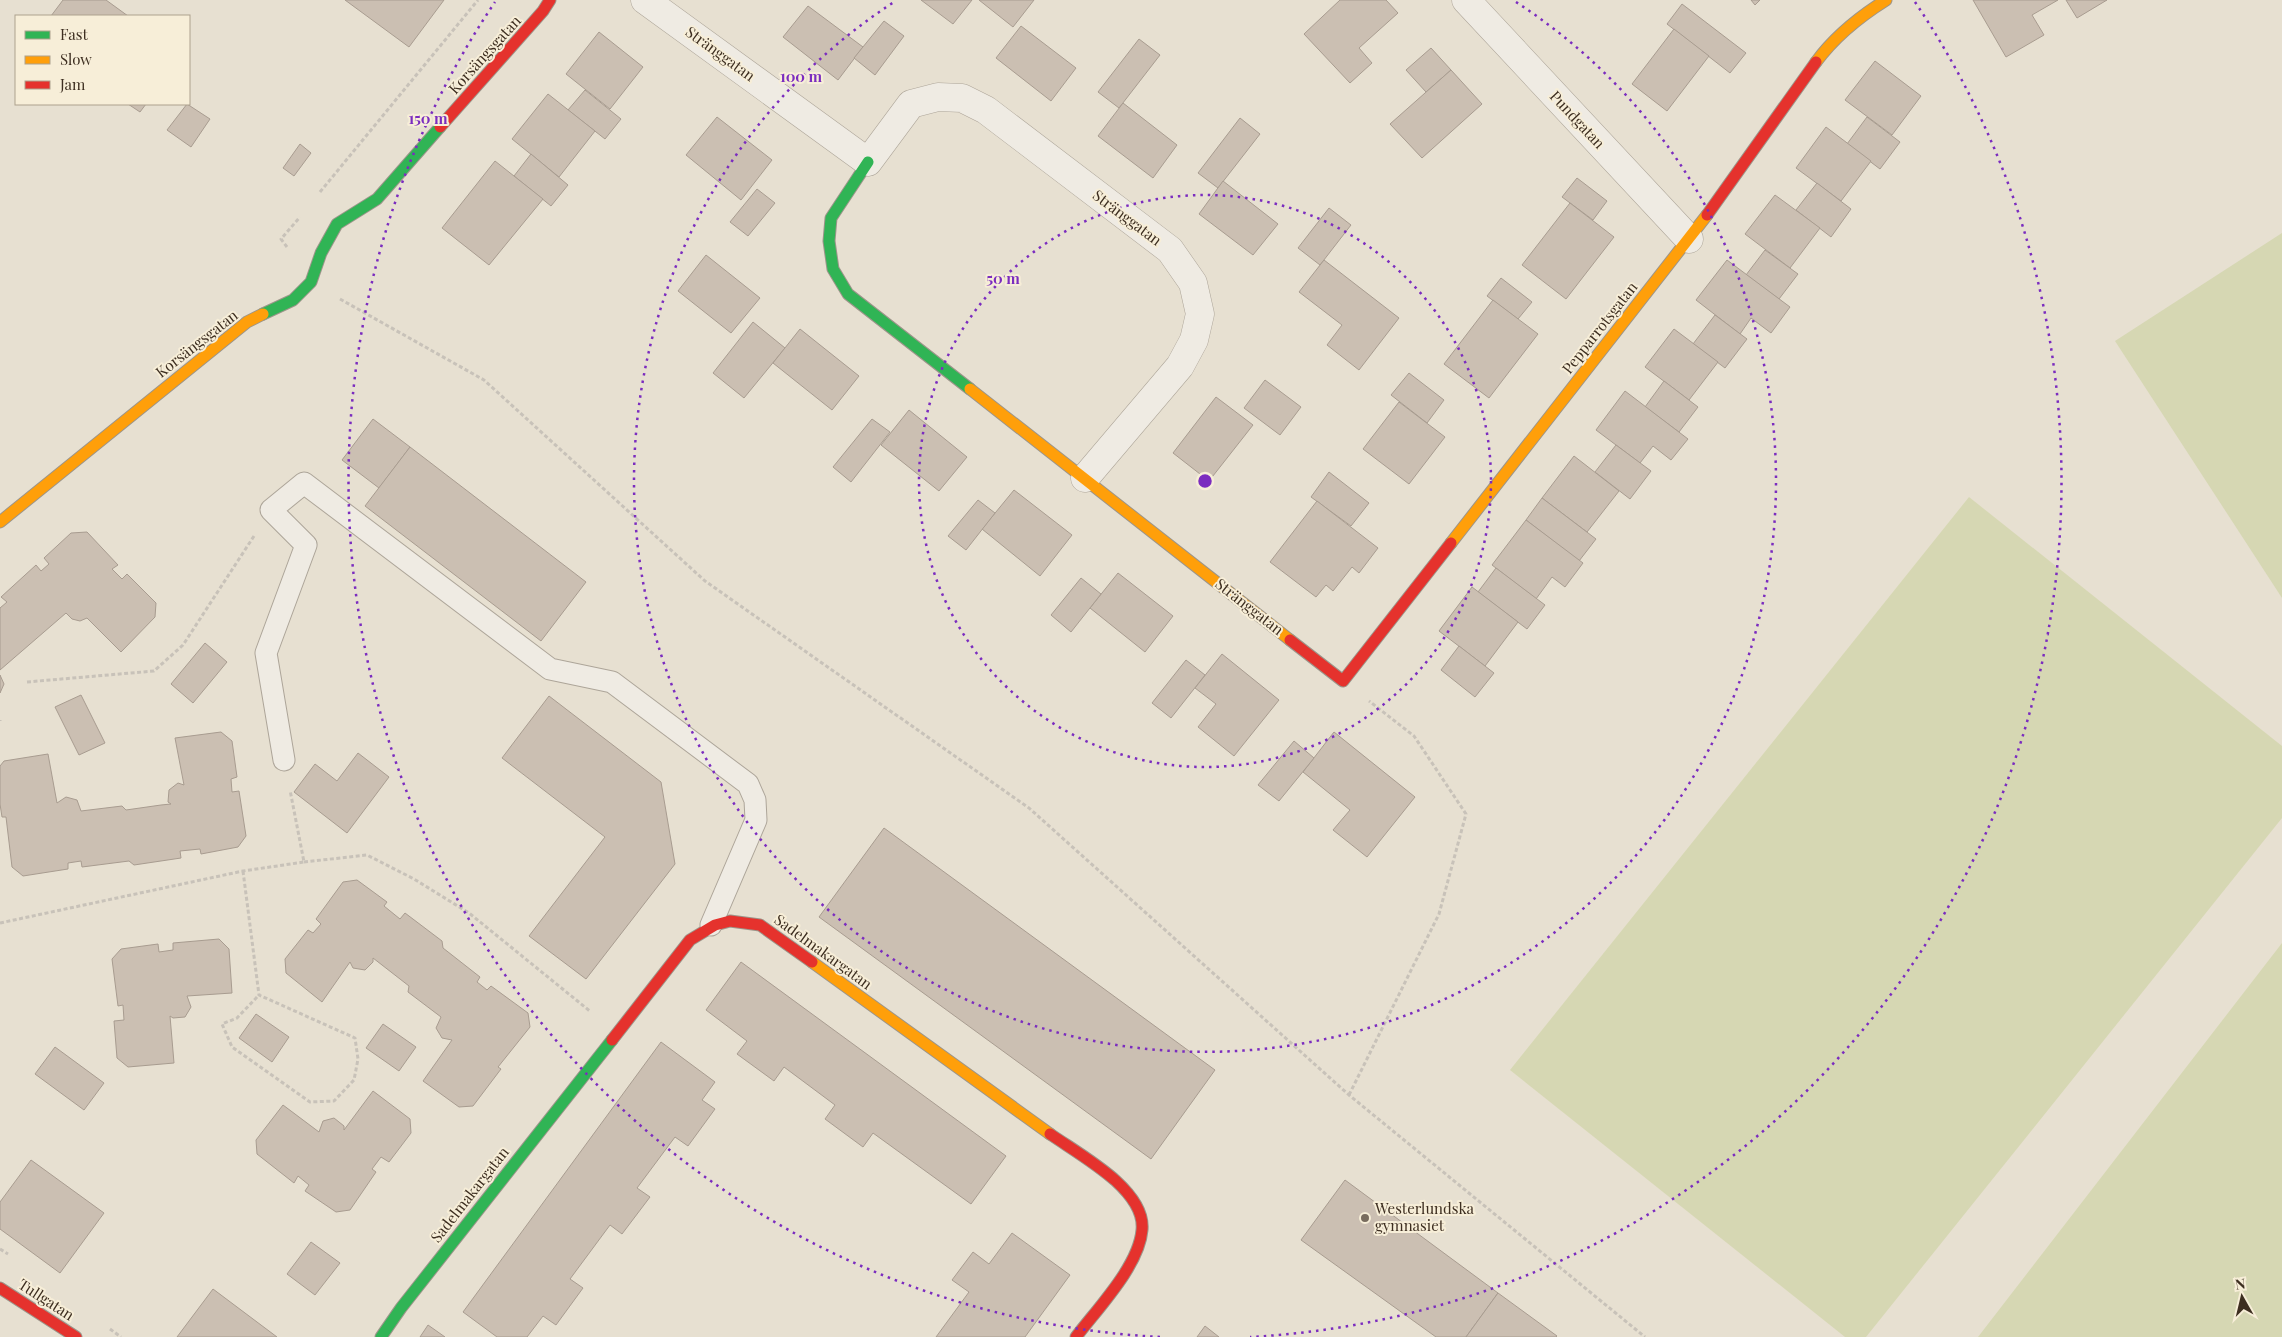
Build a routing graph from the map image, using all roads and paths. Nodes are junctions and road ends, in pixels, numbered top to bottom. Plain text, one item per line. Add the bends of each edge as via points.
1 (478, 0) edge
2 (550, 0) edge
3 (645, 0) edge
4 (1466, 0) edge
5 (1886, 0) edge
6 (868, 162) junction
7 (319, 193) dead end
8 (300, 216) dead end
9 (1689, 239) junction
10 (311, 282) junction
11 (1085, 478) junction
12 (271, 510) junction
13 (0, 522) edge
14 (1343, 681) junction
15 (27, 682) dead end
16 (284, 760) joint
17 (304, 862) junction
18 (243, 871) junction
19 (0, 923) edge
20 (711, 925) junction
21 (259, 995) junction
22 (617, 1032) junction
23 (1348, 1095) junction
24 (0, 1288) edge
25 (76, 1337) edge
26 (381, 1337) edge
27 (1076, 1337) edge
28 (1645, 1337) edge

1 - 7 path
2 - 10 street, Korsängsgatan via 544,11 377,199 337,224 321,253
3 - 6 street, Stränggatan
4 - 9 street, Pundgatan
5 - 9 street, Pepparrotsgatan via 1865,13 1829,44
6 - 11 street, Stränggatan via 831,218 829,241 833,269 848,294
6 - 11 street, Stränggatan via 911,104 938,97 962,98 986,110 1170,250 1192,283 1200,314 1194,340 1180,366
8 - 10 path via 281,239
9 - 14 street, Pepparrotsgatan
10 - 13 street, Korsängsgatan via 294,300 247,322
10 - 23 path via 484,380 704,581 1029,808
11 - 14 street, Stränggatan
12 - 15 path via 183,645 154,671
12 - 16 lane via 306,545 266,653
12 - 20 lane via 304,483 550,669 612,682 748,784 756,820
14 - 23 path via 1414,736 1466,814 1439,914
16 - 17 path
17 - 18 path
17 - 22 path via 367,855 414,879 469,912
18 - 19 path
18 - 21 path
20 - 22 street, Sadelmakargatan via 690,940
20 - 27 street, Sadelmakargatan via 737,919 760,925 1116,1182 1132,1198 1141,1216 1142,1238 1134,1259
21 - 21 path via 355,1038 358,1059 354,1080 334,1101 310,1102 232,1047 222,1024 237,1018
22 - 26 street, Sadelmakargatan
23 - 28 path
24 - 25 street, Tullgatan

